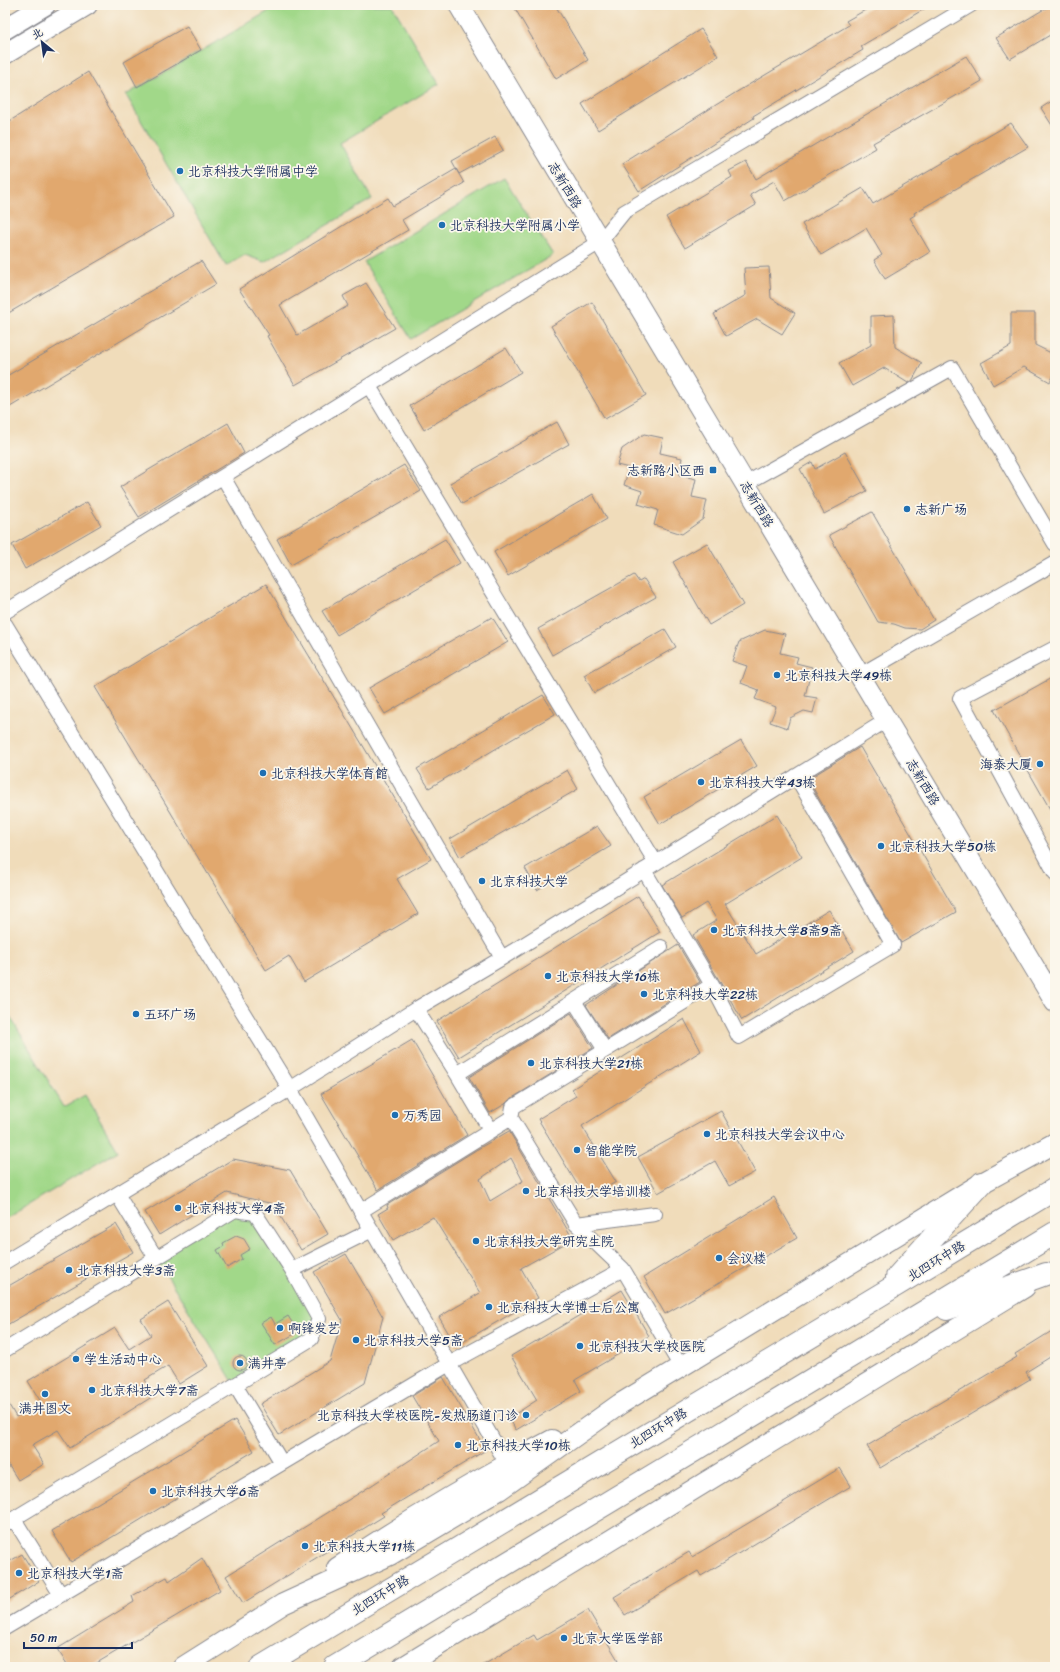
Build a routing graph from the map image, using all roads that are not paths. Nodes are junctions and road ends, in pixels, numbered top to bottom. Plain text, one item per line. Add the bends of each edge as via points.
1 (45, 5) edge
2 (87, 5) edge
3 (458, 5) edge
4 (971, 5) edge
5 (5, 29) edge
6 (5, 54) edge
7 (600, 242) junction
8 (369, 386) junction
9 (223, 477) junction
10 (745, 484) junction
11 (1055, 544) edge
12 (1055, 564) edge
13 (5, 612) edge
14 (5, 624) edge
15 (1055, 648) edge
16 (860, 675) junction
17 (886, 720) junction
18 (796, 776) junction
19 (650, 866) junction
20 (1055, 873) edge
21 (661, 947) dead end
22 (502, 958) junction
23 (712, 985) junction
24 (574, 1001) junction
25 (1055, 1002) edge
26 (416, 1010) junction
27 (605, 1050) junction
28 (457, 1074) junction
29 (290, 1089) junction
30 (511, 1118) junction
31 (490, 1130) junction
32 (1055, 1143) edge
33 (982, 1183) junction
34 (1055, 1189) edge
35 (117, 1194) junction
36 (361, 1211) junction
37 (655, 1214) dead end
38 (576, 1224) junction
39 (372, 1230) junction
40 (1055, 1233) edge
41 (156, 1258) junction
42 (5, 1262) edge
43 (623, 1269) junction
44 (292, 1270) junction
45 (1050, 1271) edge
46 (880, 1295) junction
47 (904, 1324) junction
48 (5, 1350) edge
49 (449, 1364) junction
50 (681, 1367) junction
51 (235, 1385) junction
52 (620, 1404) junction
53 (282, 1463) junction
54 (507, 1464) junction
55 (9, 1522) edge
56 (60, 1594) junction
57 (283, 1604) junction
58 (5, 1628) edge
59 (183, 1667) edge
60 (261, 1667) edge
61 (335, 1667) edge
62 (403, 1667) edge

1 - 5 street
2 - 6 street
3 - 7 street, 志新西路
4 - 7 street via 624,212
7 - 8 street
7 - 10 street, 志新西路
8 - 9 street
8 - 19 street
9 - 13 street
9 - 22 street
10 - 11 street via 952,368
10 - 16 street, 志新西路
12 - 16 street
14 - 29 street
15 - 20 street via 960,698
16 - 17 street, 志新西路
17 - 18 street
17 - 25 street, 志新西路
18 - 19 street
18 - 23 street via 893,945 739,1037
19 - 22 street
19 - 23 street
21 - 24 street
22 - 26 street
23 - 27 street
24 - 27 street
24 - 28 street
26 - 28 street
26 - 29 street
27 - 30 street via 513,1107
28 - 31 street
29 - 35 street
29 - 36 street
30 - 31 street
30 - 38 street
31 - 36 street
32 - 33 street
33 - 46 highway
33 - 50 street
34 - 46 highway, 北四环中路
35 - 41 street
35 - 42 street
36 - 39 street
37 - 38 street
38 - 43 street
39 - 44 street
39 - 49 street
40 - 47 highway
41 - 44 street via 235,1210 255,1213
41 - 48 street
43 - 49 street
43 - 50 street
44 - 51 street via 319,1319 311,1339
45 - 47 highway
45 - 62 street
46 - 60 highway, 北四环中路
47 - 61 highway
49 - 53 street
49 - 54 street
50 - 52 street
51 - 53 street
51 - 55 street
52 - 54 street
52 - 57 street via 499,1490 390,1555
53 - 56 street
54 - 57 street via 378,1541
55 - 56 street
56 - 58 street
57 - 59 street

